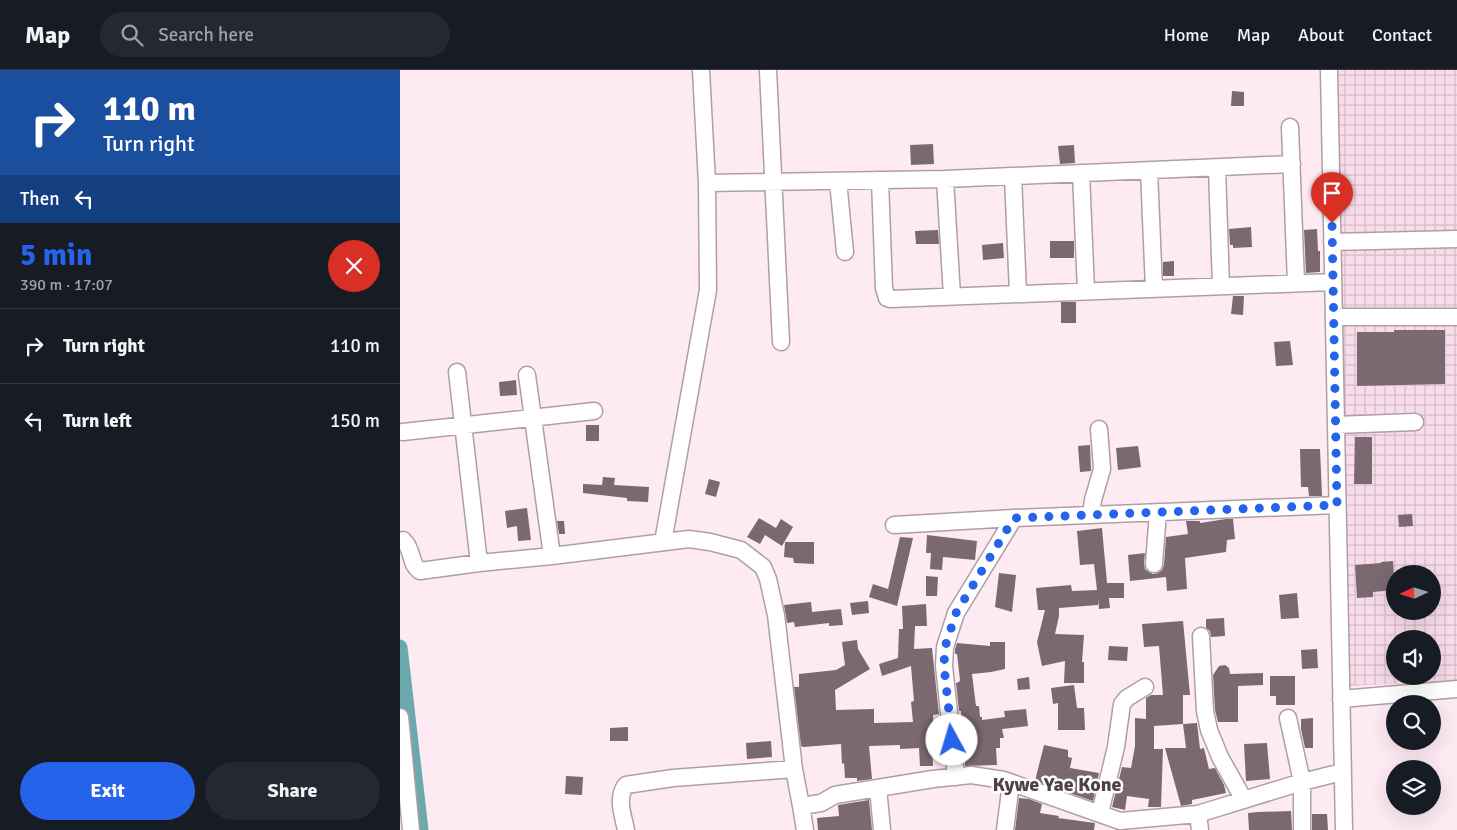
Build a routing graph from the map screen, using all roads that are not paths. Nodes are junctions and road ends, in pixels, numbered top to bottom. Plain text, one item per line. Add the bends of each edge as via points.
1 (701, 70) edge
2 (768, 70) edge
3 (1329, 70) edge
4 (1290, 127) dead end
5 (1292, 164) junction
6 (1217, 168) junction
7 (1149, 170) junction
8 (1081, 173) junction
9 (1013, 176) junction
10 (945, 179) junction
11 (880, 180) junction
12 (838, 181) junction
13 (773, 182) junction
14 (707, 183) junction
15 (1457, 240) edge
16 (1332, 242) junction
17 (846, 252) dead end
18 (1333, 282) junction
19 (1296, 283) junction
20 (1222, 286) junction
21 (1154, 289) junction
22 (1086, 291) junction
23 (1018, 294) junction
24 (952, 296) junction
25 (1334, 317) junction
26 (1457, 317) edge
27 (781, 342) dead end
28 (457, 372) dead end
29 (527, 375) dead end
30 (594, 411) dead end
31 (533, 417) junction
32 (1415, 422) dead end
33 (1336, 425) junction
34 (463, 426) junction
35 (1099, 430) dead end
36 (403, 432) dead end
37 (1337, 505) junction
38 (1158, 512) junction
39 (1091, 515) junction
40 (1014, 518) junction
41 (894, 525) dead end
42 (401, 541) edge
43 (663, 542) junction
44 (552, 556) junction
45 (479, 563) junction
46 (1154, 564) dead end
47 (1202, 636) dead end
48 (1144, 688) dead end
49 (1457, 689) edge
50 (1341, 699) junction
51 (400, 717) edge
52 (1288, 718) dead end
53 (794, 769) junction
54 (1342, 772) junction
55 (956, 777) junction
56 (1302, 782) junction
57 (1010, 783) junction
58 (878, 788) junction
59 (1244, 800) junction
60 (801, 806) junction
61 (1100, 813) junction
62 (1199, 822) edge
63 (1119, 826) edge
64 (411, 830) edge
65 (626, 830) edge
66 (805, 830) edge
67 (882, 830) edge
68 (1005, 830) edge
69 (1302, 830) edge
70 (1344, 830) edge

1 - 14 street
2 - 13 street
3 - 16 street
4 - 5 street
5 - 6 street
5 - 19 street
6 - 7 street
6 - 20 street
7 - 8 street
7 - 21 street
8 - 9 street
8 - 22 street
9 - 10 street
9 - 23 street
10 - 11 street
10 - 24 street
11 - 12 street
11 - 24 street via 886,298
12 - 13 street
12 - 17 street
13 - 14 street
13 - 27 street
14 - 43 street via 708,290
15 - 16 street
16 - 18 street
18 - 19 street
18 - 25 street
19 - 20 street
20 - 21 street
21 - 22 street
22 - 23 street
23 - 24 street
25 - 26 street
25 - 33 street
28 - 34 street
29 - 31 street
30 - 31 street
31 - 34 street
31 - 44 street
32 - 33 street
33 - 37 street
34 - 36 street
34 - 45 street
35 - 39 street via 1102,469
37 - 38 street
37 - 50 street
38 - 39 street
38 - 46 street
39 - 40 street
40 - 41 street
40 - 55 street via 956,613 945,647 944,666
42 - 45 street via 408,546 420,571
43 - 44 street
43 - 53 street via 689,540 731,547 741,550 763,567 776,615
44 - 45 street
47 - 59 street via 1209,730
48 - 61 street via 1122,704 1116,747
49 - 50 street
50 - 54 street
51 - 64 street
52 - 56 street
53 - 60 street
53 - 65 street via 632,783 620,795
54 - 56 street
54 - 70 street
55 - 57 street via 971,776
55 - 58 street
56 - 59 street
56 - 69 street
57 - 61 street
57 - 68 street
58 - 60 street via 835,795 822,803
58 - 67 street
59 - 62 street
60 - 66 street
61 - 63 street
62 - 63 street

